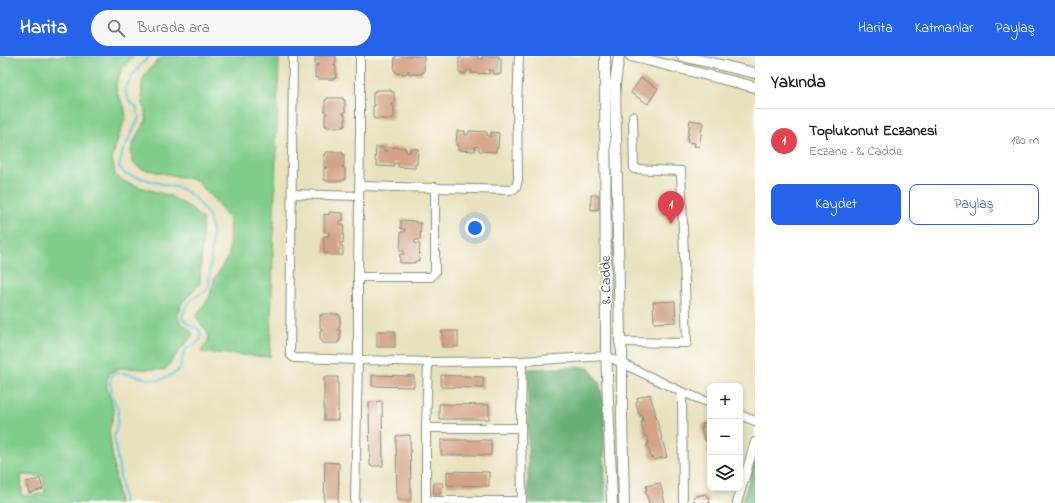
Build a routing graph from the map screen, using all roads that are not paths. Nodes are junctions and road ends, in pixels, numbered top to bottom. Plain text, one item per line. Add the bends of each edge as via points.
1 (293, 56) edge
2 (360, 56) edge
3 (519, 56) edge
4 (608, 56) edge
5 (619, 56) edge
6 (631, 56) edge
7 (682, 56) edge
8 (755, 73) edge
9 (755, 87) edge
10 (633, 116) dead end
11 (359, 186) junction
12 (435, 187) junction
13 (292, 194) junction
14 (359, 196) junction
15 (358, 277) junction
16 (620, 342) junction
17 (607, 356) junction
18 (358, 360) junction
19 (522, 361) junction
20 (428, 362) junction
21 (622, 364) junction
22 (682, 392) junction
23 (707, 402) edge
24 (743, 416) edge
25 (755, 421) edge
26 (426, 428) junction
27 (520, 428) junction
28 (755, 442) edge
29 (426, 502) edge
30 (522, 502) edge
31 (355, 503) edge
32 (612, 503) edge
33 (624, 503) edge
34 (683, 503) edge
35 (737, 503) edge

1 - 13 street
2 - 11 street
3 - 12 street via 516,186 512,190
4 - 17 street, 8. Cadde
5 - 16 street, 8. Cadde via 615,83
6 - 9 street
7 - 8 street
10 - 16 street via 634,169 681,171 687,343
11 - 12 street
11 - 14 street
12 - 15 street via 435,272 431,276
13 - 14 street
13 - 18 street via 290,354 294,358
14 - 15 street
15 - 18 street
16 - 21 street, 8. Cadde
17 - 19 street
17 - 21 street
17 - 32 street, 8. Cadde
18 - 20 street
18 - 31 street
19 - 20 street
19 - 27 street
20 - 26 street
21 - 22 street
21 - 33 street, 8. Cadde
22 - 23 street
22 - 34 street
24 - 25 street
26 - 27 street
26 - 29 street
27 - 30 street
28 - 35 street
29 - 30 street

